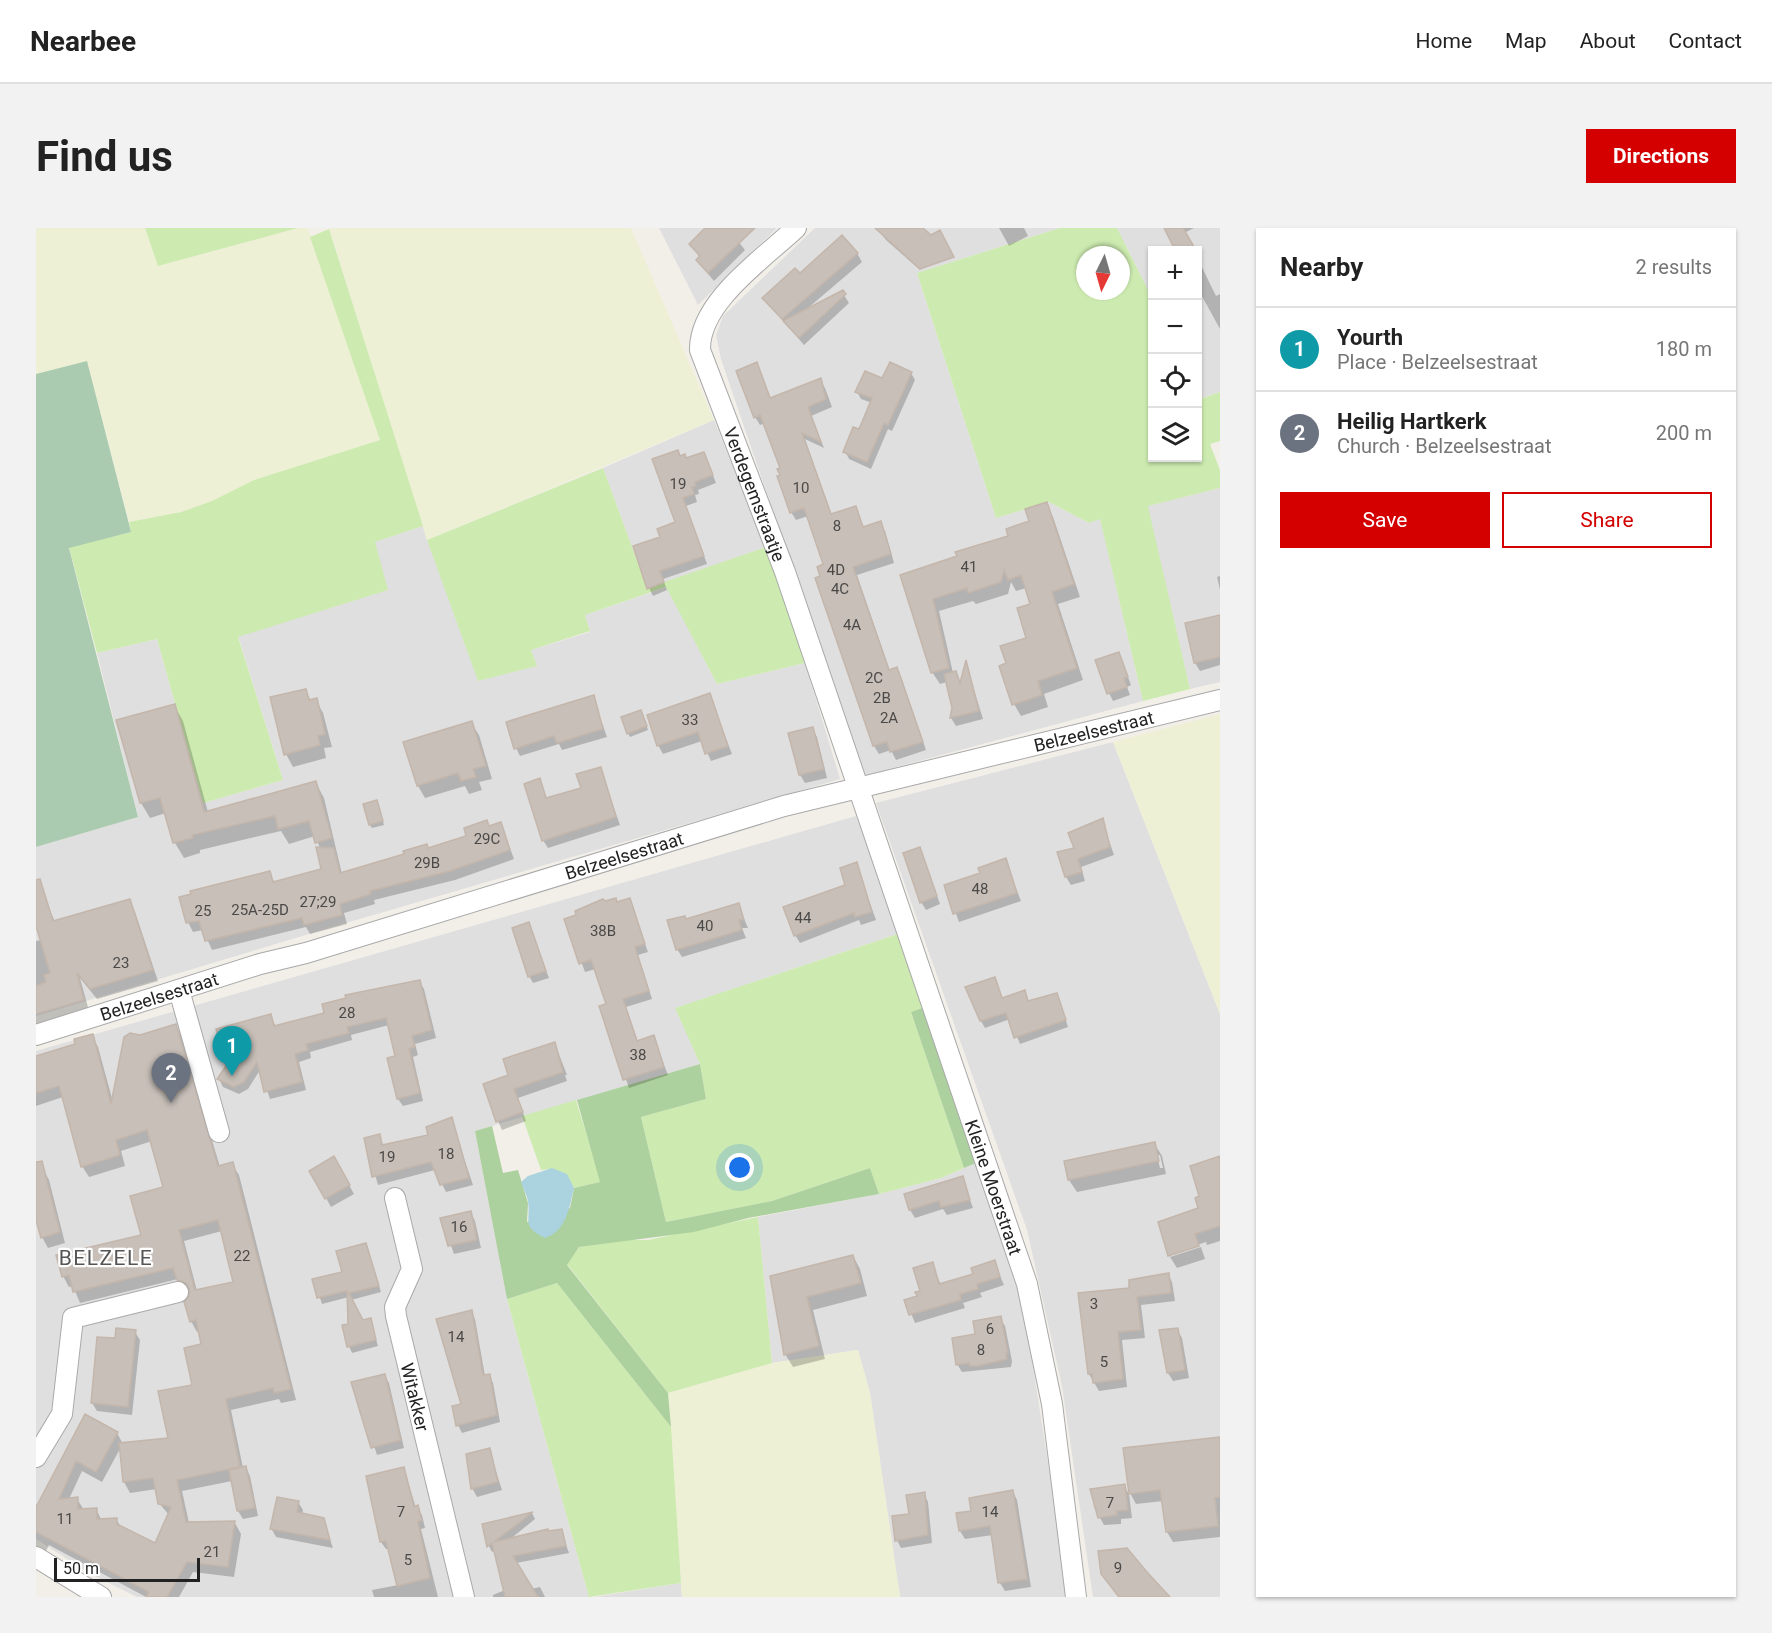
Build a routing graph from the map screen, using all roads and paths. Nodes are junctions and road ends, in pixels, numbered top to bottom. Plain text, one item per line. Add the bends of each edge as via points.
1 (796, 228) edge
2 (1220, 700) edge
3 (859, 789) junction
4 (179, 990) junction
5 (36, 1035) edge
6 (219, 1132) dead end
7 (395, 1198) dead end
8 (178, 1292) dead end
9 (36, 1457) edge
10 (36, 1557) edge
11 (101, 1597) edge
12 (464, 1597) edge
13 (1076, 1597) edge

1 - 3 street, Verdegemstraatje via 712,310 700,334 700,350 785,572
2 - 3 street, Belzeelsestraat
3 - 4 street, Belzeelsestraat via 784,806
3 - 13 street, Kleine Moerstraat via 1027,1284 1052,1404
4 - 5 street, Belzeelsestraat
4 - 6 street
7 - 12 street, Witakker via 412,1269 395,1307 396,1316
8 - 9 street via 73,1318 62,1414
10 - 11 street

